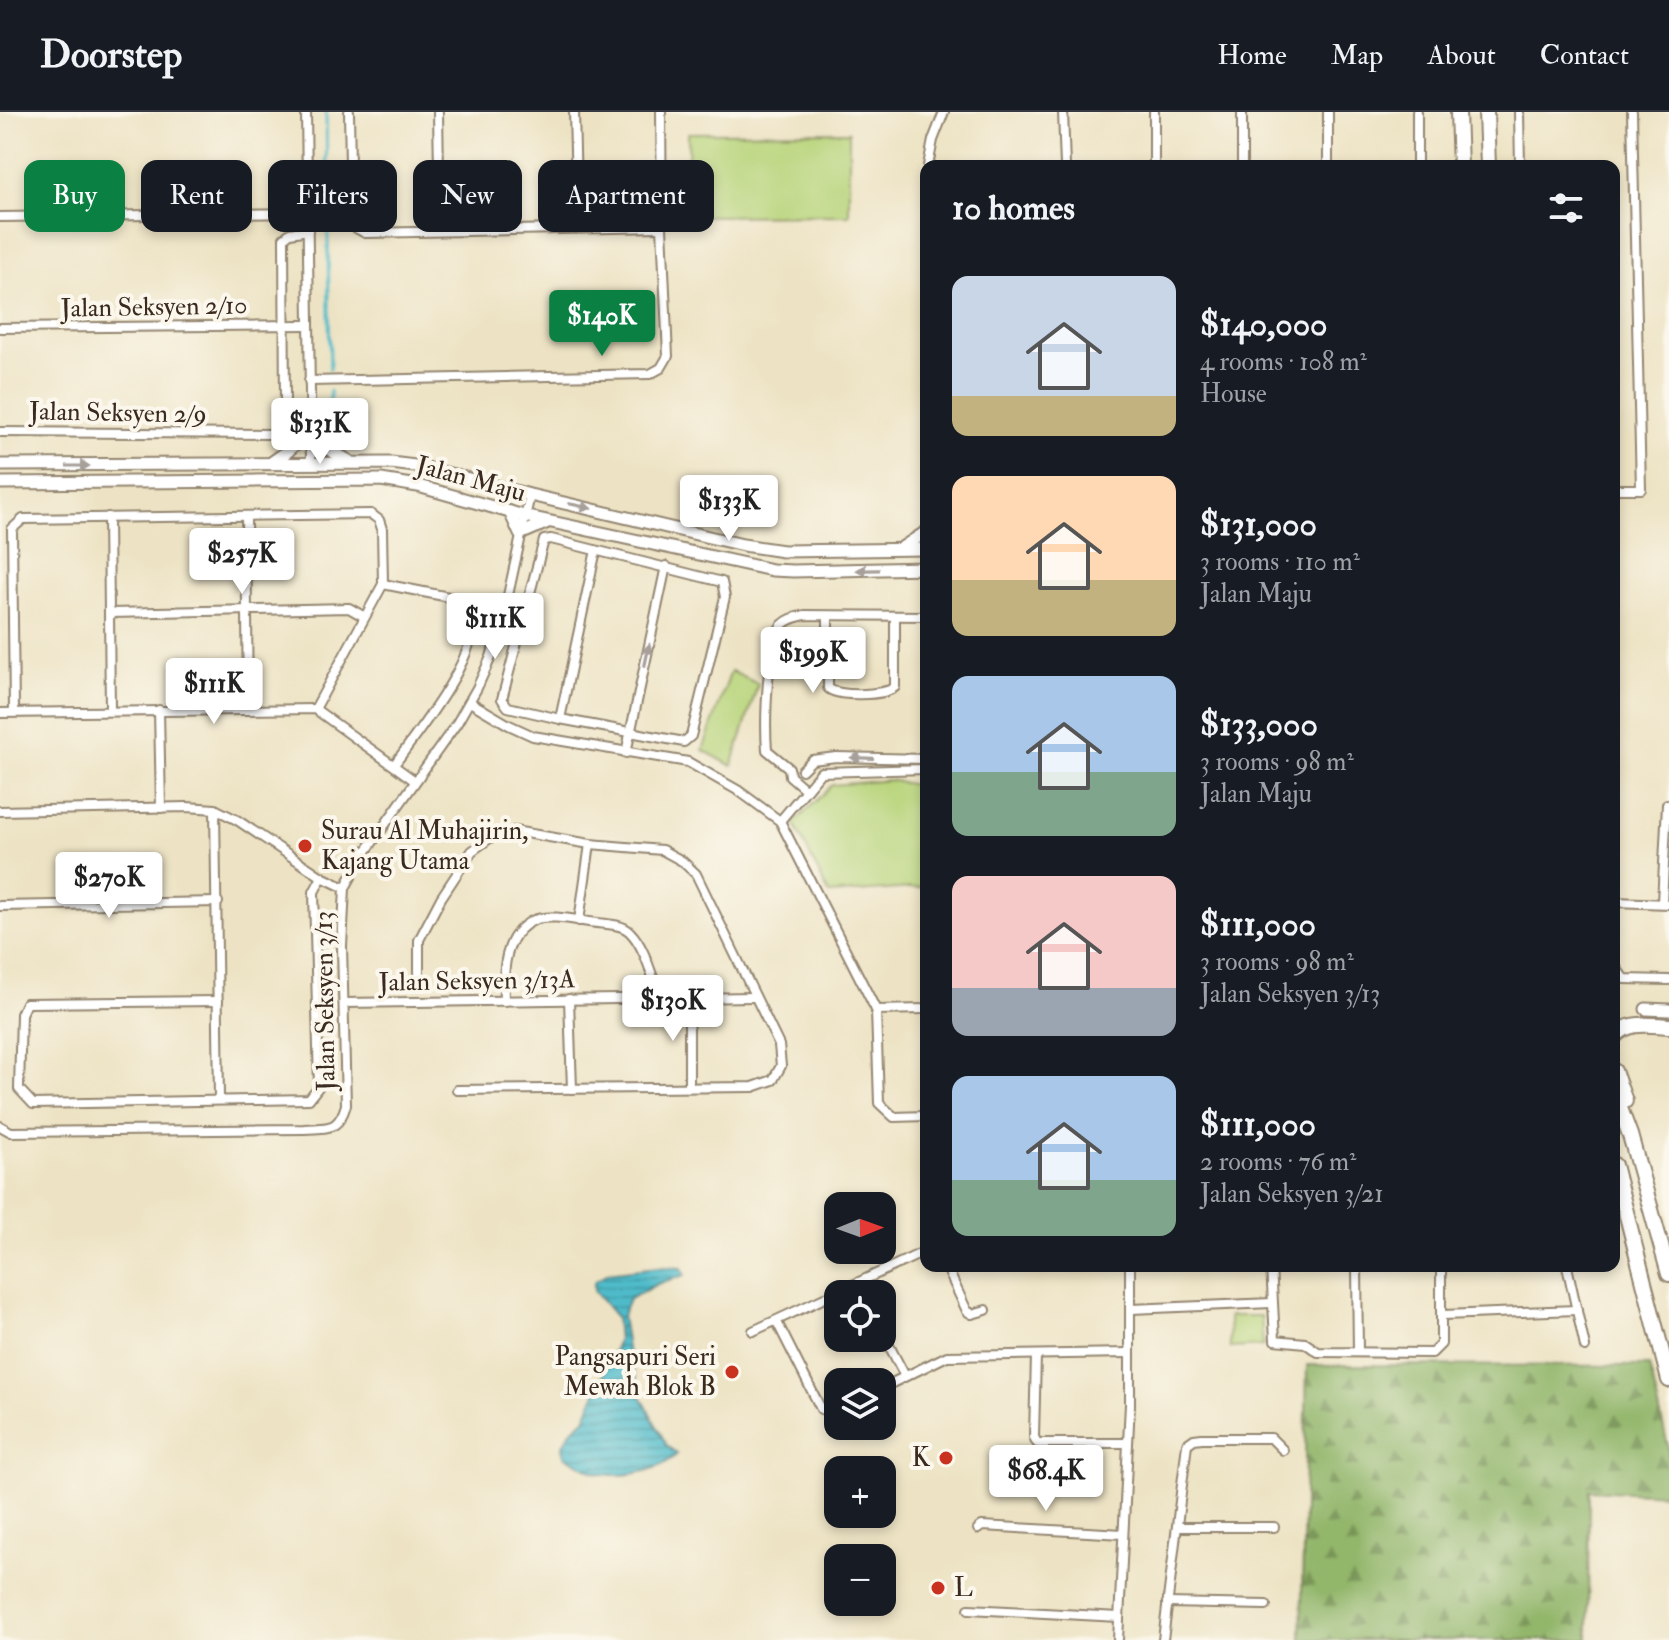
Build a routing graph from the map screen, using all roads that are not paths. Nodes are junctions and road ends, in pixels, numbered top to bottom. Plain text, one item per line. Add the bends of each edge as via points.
1 (306, 112) edge
2 (349, 112) edge
3 (438, 112) edge
4 (574, 112) edge
5 (661, 112) edge
6 (944, 112) edge
7 (1063, 112) edge
8 (1154, 112) edge
9 (1242, 112) edge
10 (1328, 112) edge
11 (1417, 112) edge
12 (1458, 112) edge
13 (1486, 112) edge
14 (1519, 112) edge
15 (1632, 112) edge
16 (307, 160) edge
17 (439, 160) edge
18 (575, 160) edge
19 (661, 160) edge
20 (929, 160) edge
21 (1065, 160) edge
22 (1154, 160) edge
23 (1242, 160) edge
24 (1328, 160) edge
25 (1417, 160) edge
26 (1460, 160) edge
27 (1488, 160) edge
28 (1520, 160) edge
29 (268, 214) edge
30 (0, 217) edge
31 (413, 231) edge
32 (296, 232) edge
33 (308, 232) edge
34 (662, 232) edge
35 (284, 325) junction
36 (308, 325) junction
37 (0, 328) edge
38 (309, 381) junction
39 (311, 431) junction
40 (0, 432) edge
41 (311, 463) junction
42 (354, 463) junction
43 (270, 464) junction
44 (0, 465) edge
45 (350, 481) junction
46 (277, 482) junction
47 (0, 483) edge
48 (1620, 489) edge
49 (530, 495) junction
50 (510, 512) junction
51 (246, 516) junction
52 (524, 516) junction
53 (108, 517) junction
54 (549, 522) junction
55 (520, 534) junction
56 (920, 536) edge
57 (898, 549) junction
58 (920, 549) edge
59 (596, 550) junction
60 (920, 560) edge
61 (666, 566) junction
62 (920, 568) edge
63 (900, 569) junction
64 (383, 584) junction
65 (247, 612) junction
66 (110, 613) junction
67 (363, 616) junction
68 (828, 616) junction
69 (895, 616) junction
70 (920, 616) edge
71 (470, 702) junction
72 (315, 709) junction
73 (110, 710) junction
74 (159, 710) junction
75 (248, 710) junction
76 (14, 712) junction
77 (0, 713) edge
78 (560, 719) junction
79 (630, 731) junction
80 (626, 753) junction
81 (920, 759) edge
82 (394, 765) junction
83 (789, 768) junction
84 (920, 769) edge
85 (802, 770) junction
86 (415, 781) junction
87 (813, 781) junction
88 (805, 789) junction
89 (1667, 804) dead end
90 (161, 808) junction
91 (215, 809) junction
92 (0, 811) edge
93 (780, 821) junction
94 (590, 844) junction
95 (322, 877) junction
96 (345, 888) junction
97 (218, 902) junction
98 (1620, 902) edge
99 (1666, 904) edge
100 (0, 906) edge
101 (579, 921) junction
102 (1620, 973) edge
103 (419, 977) dead end
104 (1669, 980) edge
105 (755, 997) junction
106 (569, 999) junction
107 (661, 999) junction
108 (689, 999) junction
109 (218, 1001) junction
110 (504, 1001) junction
111 (344, 1003) junction
112 (920, 1009) edge
113 (1646, 1009) dead end
114 (876, 1010) junction
115 (1669, 1010) edge
116 (1669, 1026) edge
117 (1620, 1031) edge
118 (689, 1087) junction
119 (1620, 1088) edge
120 (572, 1089) junction
121 (457, 1090) dead end
122 (219, 1099) junction
123 (1620, 1108) edge
124 (920, 1116) edge
125 (0, 1126) edge
126 (1630, 1135) junction
127 (1620, 1188) edge
128 (920, 1254) edge
129 (949, 1272) edge
130 (1130, 1272) edge
131 (1271, 1272) edge
132 (1357, 1272) edge
133 (1441, 1272) edge
134 (1568, 1272) edge
135 (1669, 1274) edge
136 (866, 1280) edge
137 (824, 1300) edge
138 (1272, 1303) junction
139 (1131, 1309) junction
140 (986, 1310) dead end
141 (1577, 1310) junction
142 (1443, 1315) junction
143 (777, 1322) junction
144 (753, 1331) dead end
145 (1585, 1347) dead end
146 (892, 1352) edge
147 (1358, 1352) junction
148 (1130, 1353) junction
149 (1036, 1355) junction
150 (905, 1376) junction
151 (1669, 1380) edge
152 (896, 1381) edge
153 (824, 1410) edge
154 (1128, 1443) junction
155 (1283, 1450) dead end
156 (1177, 1527) junction
157 (1274, 1527) dead end
158 (978, 1529) dead end
159 (1123, 1534) junction
160 (1167, 1603) junction
161 (1266, 1605) dead end
162 (969, 1609) dead end
163 (1119, 1617) junction
164 (1118, 1640) edge
165 (1163, 1640) edge

1 - 16 street
2 - 31 street via 351,219 365,233
3 - 17 street
4 - 18 street
5 - 19 street
6 - 20 street
7 - 21 street
8 - 22 street
9 - 23 street
10 - 24 street
11 - 25 street
12 - 26 highway
13 - 27 highway
14 - 28 street
15 - 48 street via 1641,489
29 - 30 street
32 - 35 street via 284,238
33 - 36 street
34 - 38 street via 668,356 650,374
35 - 36 street, Jalan Seksyen 2/10
35 - 37 street, Jalan Seksyen 2/10
35 - 40 street, Jalan Seksyen 2/9 via 283,427 271,434
36 - 38 street
38 - 39 street
39 - 41 street
39 - 42 street via 321,445
39 - 43 street
41 - 42 street, Jalan Maju
41 - 43 street, Jalan Maju
41 - 45 street
41 - 46 street
42 - 49 street, Jalan Maju via 423,467
44 -> 43 street, Jalan Maju
45 - 46 street, Jalan Maju
45 - 50 street, Jalan Maju via 409,484
46 - 47 street, Jalan Maju
49 - 52 street, Jalan Seksyen 3/13
49 -> 57 street, Jalan Maju via 783,551
50 - 52 street, Jalan Maju
50 - 55 street
51 - 53 street
51 - 64 street via 371,514 382,529
51 - 65 street
52 - 54 street, Jalan Maju
52 - 55 street, Jalan Seksyen 3/13
53 - 66 street
53 - 76 street via 23,519 12,529
54 - 55 street
63 -> 54 street, Jalan Maju via 772,570
55 - 71 street, Jalan Seksyen 3/13 via 502,621
56 - 57 street
57 - 58 street, Jalan Maju
59 - 61 street
59 - 78 street
59 - 78 street via 544,540 502,699 508,707
60 - 63 street
79 -> 61 street
61 - 79 street via 722,582 725,597 691,736 684,742
62 - 63 street, Jalan Maju
64 - 67 street
64 - 82 street via 469,601 475,624 470,646 444,692
65 - 66 street
65 - 67 street via 349,608
65 - 75 street
66 - 73 street
67 - 72 street
68 - 69 street
68 - 69 street via 828,688 835,694 886,693 895,687
68 - 83 street via 791,619 775,637 766,707 767,750
69 - 70 street
71 - 80 street via 533,736
71 - 86 street, Jalan Seksyen 3/13
72 - 75 street
72 - 82 street
73 - 74 street
73 - 76 street
74 - 75 street
74 - 90 street
76 - 77 street
78 - 79 street
79 - 80 street
80 - 93 street via 688,762
81 -> 85 street via 836,757 812,760
82 - 86 street
83 - 85 street
83 - 88 street via 790,776
84 - 87 street via 821,772
85 - 87 street
86 - 96 street, Jalan Seksyen 3/13
87 - 88 street
88 - 93 street
89 - 99 street
90 - 91 street
90 - 92 street
91 - 95 street
91 - 97 street
93 - 114 street
94 - 101 street
94 - 103 street via 514,831 472,851 419,940
94 - 105 street via 662,850 689,867
95 - 96 street
95 - 122 street via 314,892 319,1086 309,1099
96 - 111 street, Jalan Seksyen 3/13
97 - 100 street
97 - 109 street
98 - 99 street
101 - 107 street via 630,932
101 - 110 street via 535,919 517,934 503,969
102 - 104 street via 1624,979
105 - 108 street, Jalan Seksyen 3/13A
105 - 118 street via 779,1045 781,1066 773,1080 753,1087
106 - 107 street, Jalan Seksyen 3/13A
106 - 110 street, Jalan Seksyen 3/13A
106 - 120 street
107 - 108 street, Jalan Seksyen 3/13A
108 - 118 street
109 - 122 street
109 - 122 street via 26,1003 21,1014 19,1089 33,1104
110 - 111 street, Jalan Seksyen 3/13A
111 - 125 street, Jalan Seksyen 3/13 via 346,1105 342,1121 334,1127 11,1132
112 - 114 street
113 - 115 street
114 - 124 street via 879,1103 894,1117
116 - 117 highway via 1635,1024
118 - 120 street
119 - 126 highway
120 - 121 street
123 - 126 highway
126 - 135 highway
127 - 151 highway
128 - 136 street
129 - 140 street via 967,1311
130 - 139 street
131 - 138 street
132 - 147 street
133 - 142 street
134 - 141 street
137 - 143 street
138 - 139 street
138 - 147 street via 1274,1339 1305,1343 1318,1352
139 - 148 street
141 - 142 street
141 - 145 street
142 - 147 street via 1441,1344 1432,1353
143 - 144 street
143 - 153 street
146 - 150 street
148 - 149 street
148 - 154 street
149 - 150 street via 947,1356
149 - 154 street via 1037,1443
150 - 152 street
154 - 159 street
155 - 156 street via 1271,1438 1202,1438 1187,1444
156 - 157 street
156 - 160 street
158 - 159 street
159 - 163 street
160 - 161 street
160 - 165 street
162 - 163 street
163 - 164 street

